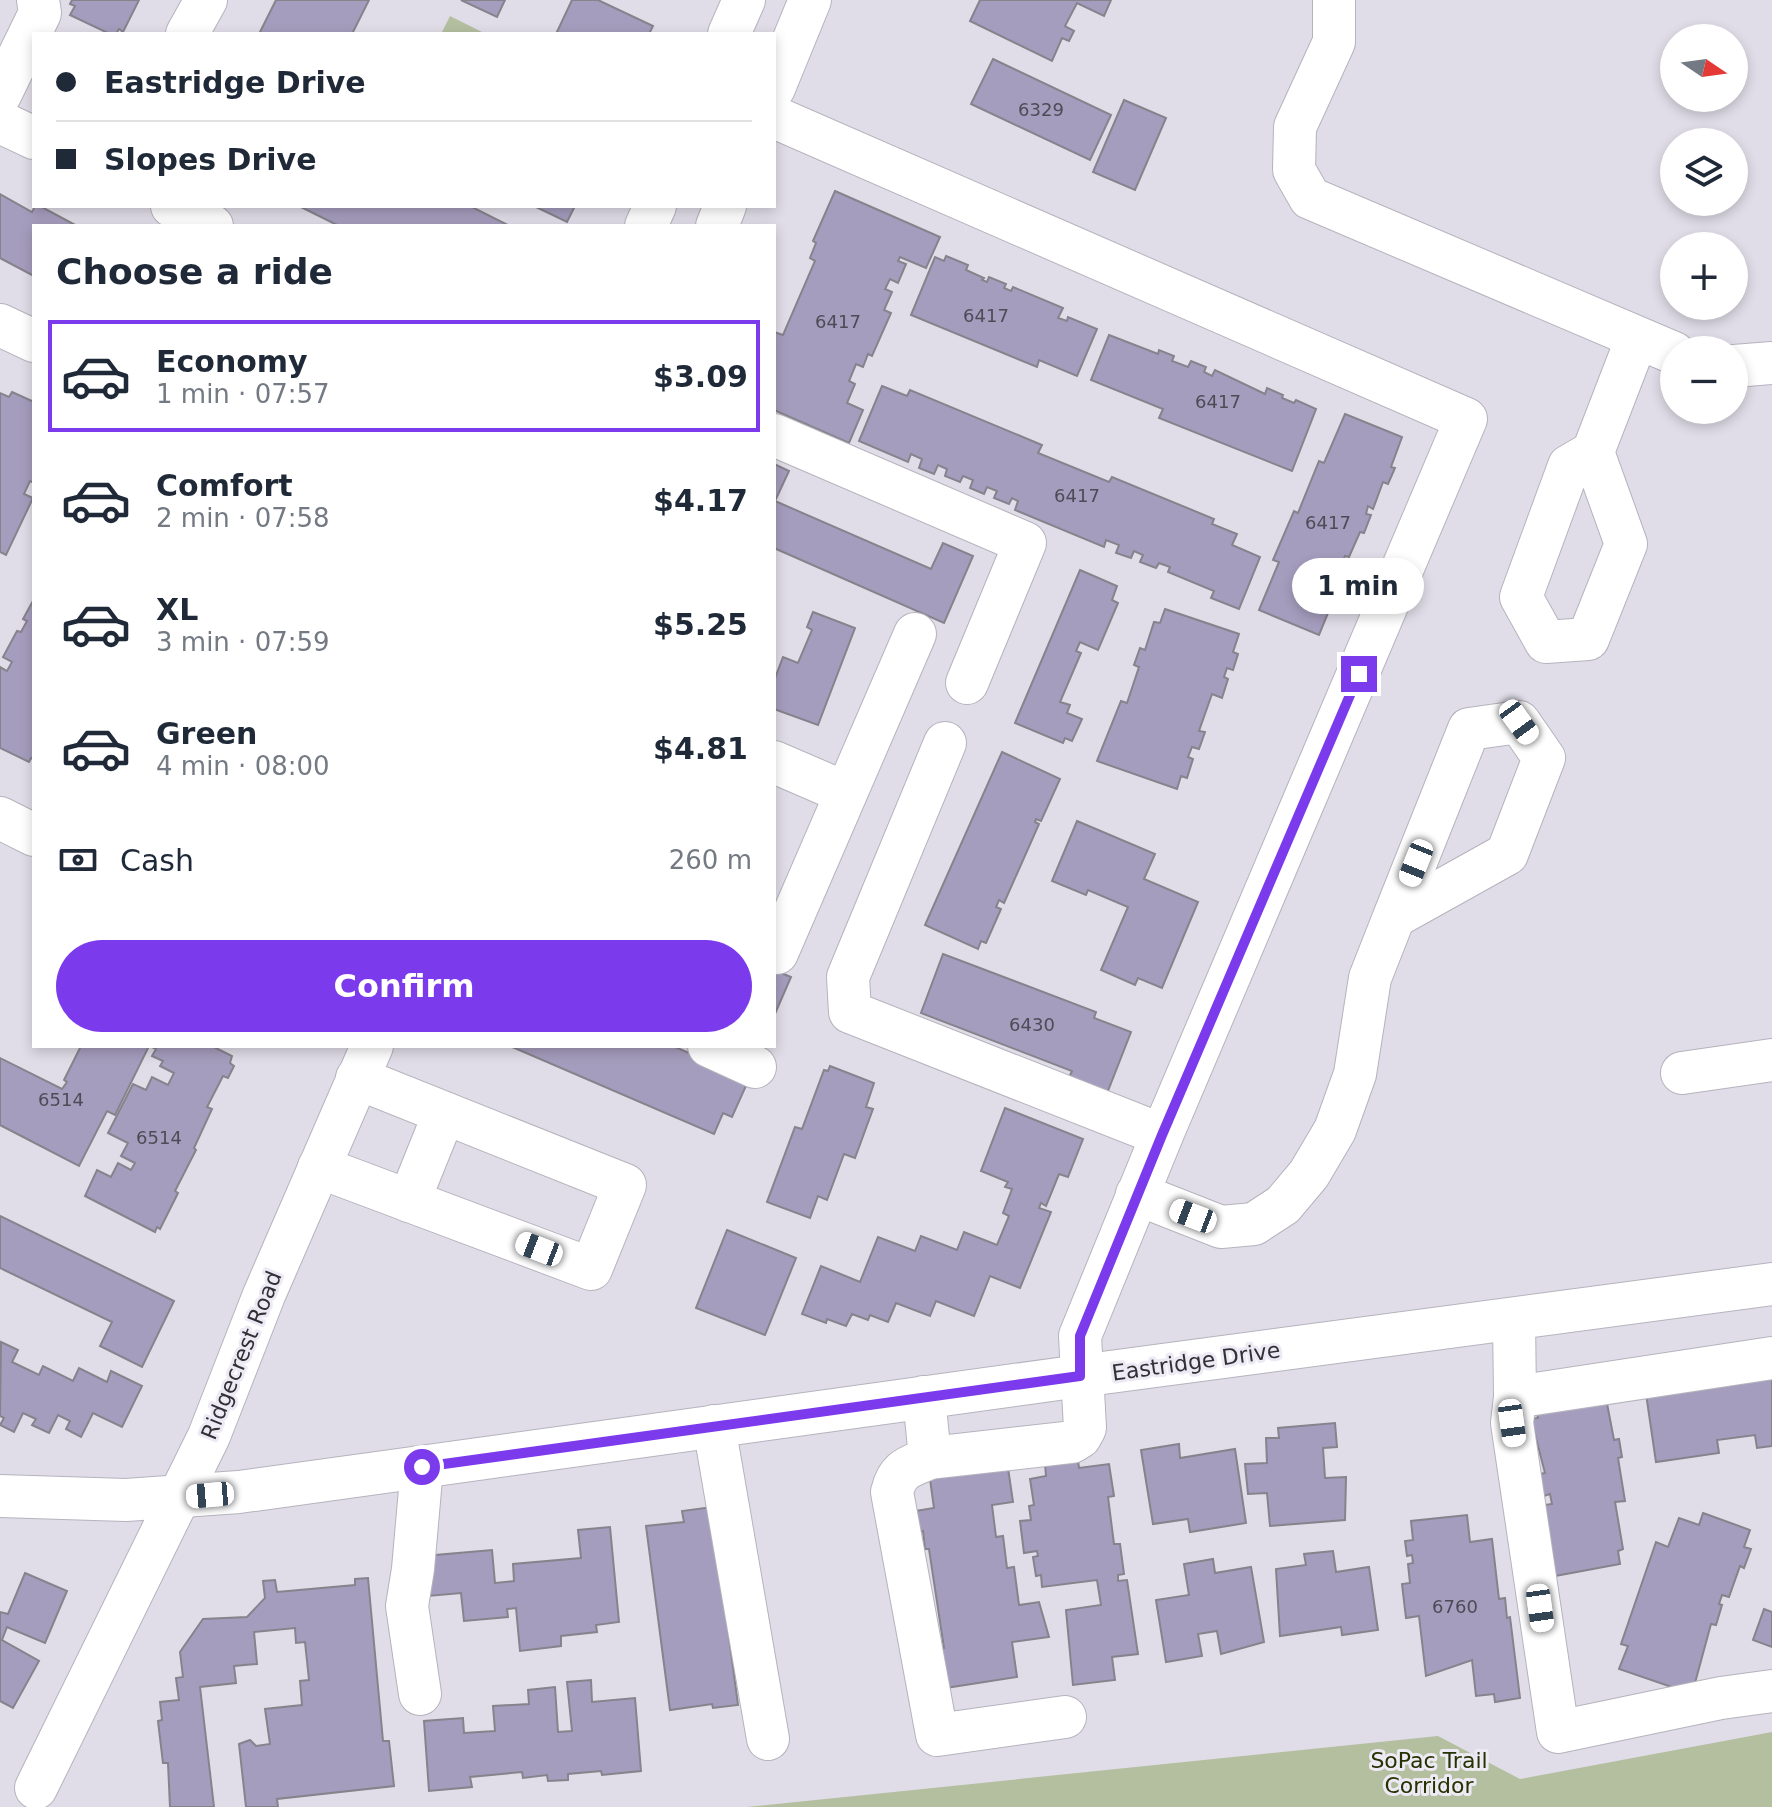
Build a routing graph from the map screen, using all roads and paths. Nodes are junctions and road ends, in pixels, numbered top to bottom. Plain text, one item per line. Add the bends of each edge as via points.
1 (38, 0) edge
2 (206, 0) edge
3 (744, 0) edge
4 (810, 0) edge
5 (1334, 0) edge
6 (188, 32) edge
7 (730, 32) edge
8 (776, 83) edge
9 (0, 95) edge
10 (776, 118) edge
11 (0, 122) edge
12 (32, 137) edge
13 (176, 208) edge
14 (208, 224) edge
15 (0, 325) edge
16 (32, 340) edge
17 (1656, 346) edge
18 (1772, 363) edge
19 (1748, 365) edge
20 (776, 436) edge
21 (1593, 452) dead end
22 (915, 634) dead end
23 (967, 683) dead end
24 (945, 743) dead end
25 (776, 763) edge
26 (846, 793) junction
27 (0, 818) edge
28 (32, 834) edge
29 (1394, 917) junction
30 (777, 953) dead end
31 (713, 1048) edge
32 (1772, 1060) edge
33 (364, 1062) edge
34 (755, 1067) dead end
35 (1682, 1073) dead end
36 (444, 1114) junction
37 (1162, 1135) junction
38 (319, 1167) junction
39 (1137, 1194) junction
40 (409, 1201) junction
41 (1772, 1284) edge
42 (1514, 1319) junction
43 (1772, 1358) edge
44 (1080, 1376) junction
45 (924, 1397) junction
46 (1515, 1397) junction
47 (714, 1426) junction
48 (930, 1458) junction
49 (422, 1467) junction
50 (0, 1496) edge
51 (181, 1497) junction
52 (1772, 1691) edge
53 (420, 1694) dead end
54 (1065, 1717) dead end
55 (768, 1739) dead end
56 (36, 1788) dead end

1 - 9 street via 40,13
2 - 6 street
3 - 7 street
4 - 8 street
5 - 17 street via 1334,42 1295,127 1294,170 1310,198
10 - 37 street via 1466,419
11 - 12 street
13 - 14 street
15 - 16 street
17 - 21 street
18 - 19 street
20 - 23 street via 1025,543
22 - 26 street
24 - 37 street via 848,977 850,1012
25 - 26 street
26 - 30 street
27 - 28 street
29 - 29 street via 1507,854 1544,758 1519,722 1469,729
29 - 39 street via 1370,978 1355,1074 1335,1130 1283,1205 1254,1224 1221,1227
31 - 34 street
32 - 35 street
33 - 36 street
33 - 38 street, Ridgecrest Road
36 - 40 street
36 - 40 street via 625,1185 597,1255 591,1269
37 - 39 street
38 - 40 street
38 - 51 street, Ridgecrest Road
39 - 44 street via 1080,1336
41 - 42 street, Eastridge Drive
42 - 44 street, Eastridge Drive
42 - 46 street
43 - 46 street
44 - 45 street, Eastridge Drive
44 - 48 street via 1085,1428 1072,1442
45 - 47 street, Eastridge Drive
45 - 48 street
46 - 52 street via 1512,1423 1558,1732
47 - 49 street, Eastridge Drive
47 - 55 street
48 - 54 street via 904,1470 892,1492 937,1735
49 - 51 street, Eastridge Drive
49 - 53 street via 407,1606
50 - 51 street, Eastridge Drive
51 - 56 street, Ridgecrest Road

